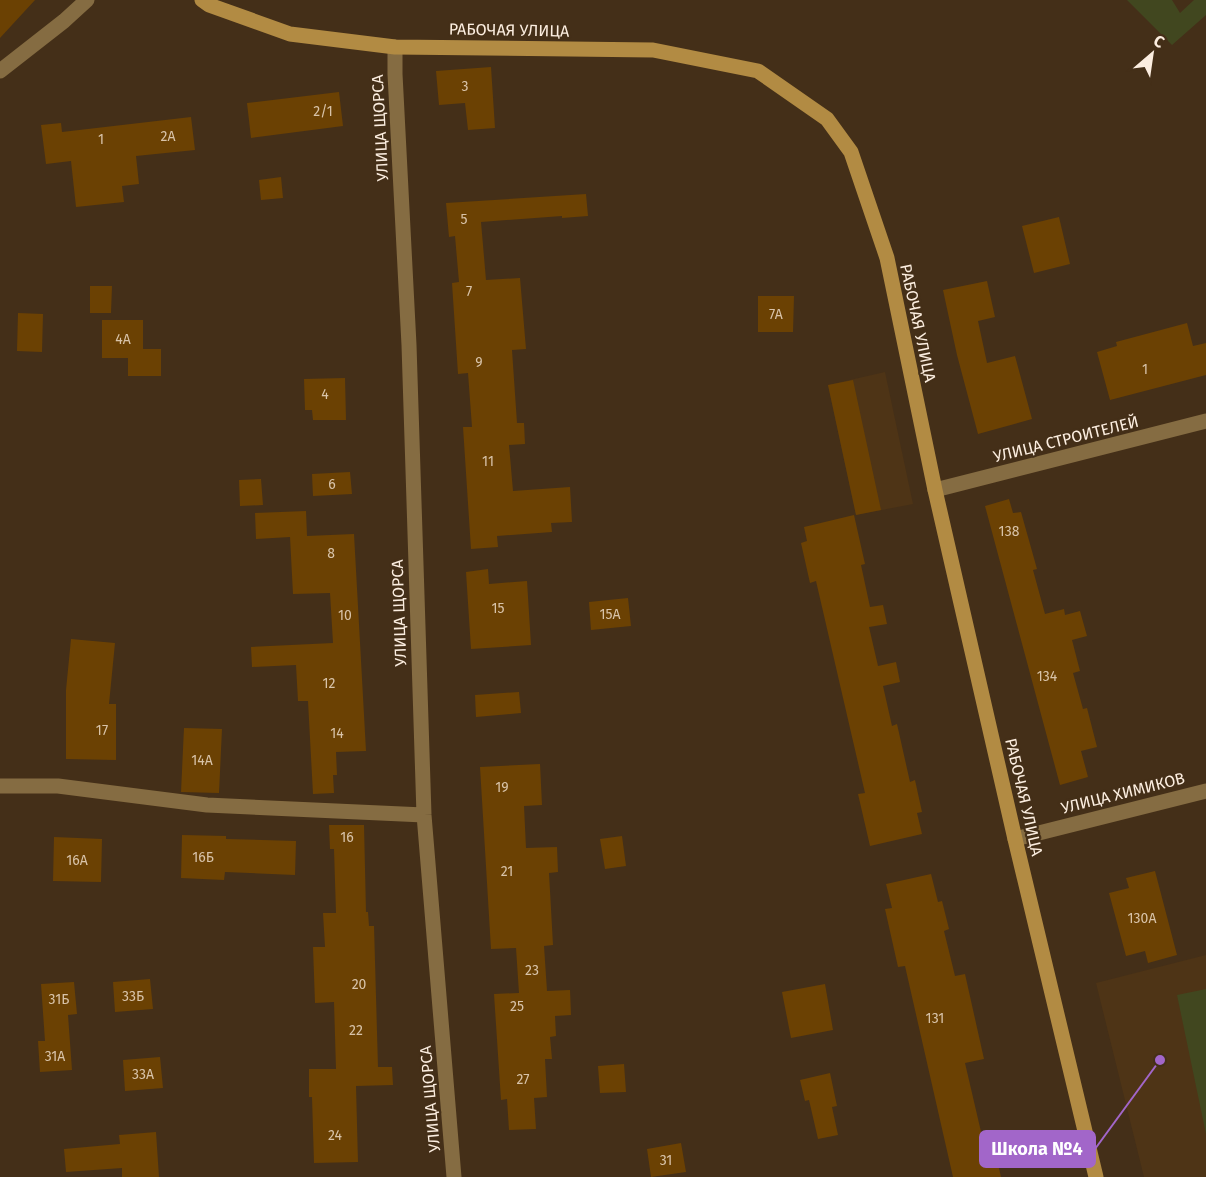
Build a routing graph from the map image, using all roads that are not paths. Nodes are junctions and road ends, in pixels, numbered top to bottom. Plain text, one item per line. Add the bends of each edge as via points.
1 (87, 0) edge
2 (202, 0) edge
3 (395, 47) junction
4 (0, 71) edge
5 (1206, 421) edge
6 (935, 490) junction
7 (0, 786) edge
8 (1206, 791) edge
9 (424, 815) junction
10 (1015, 839) junction
11 (454, 1177) edge
12 (1096, 1177) edge

1 - 4 street
2 - 3 main road, РАБОЧАЯ УЛИЦА via 290,34
3 - 6 main road, РАБОЧАЯ УЛИЦА via 653,50 758,71 827,119 851,152 886,258
3 - 9 street, УЛИЦА ЩОРСА
5 - 6 street, УЛИЦА СТРОИТЕЛЕЙ
6 - 10 main road, РАБОЧАЯ УЛИЦА
7 - 9 street via 58,786 207,805
8 - 10 street, УЛИЦА ХИМИКОВ
9 - 11 street, УЛИЦА ЩОРСА
10 - 12 main road, РАБОЧАЯ УЛИЦА

